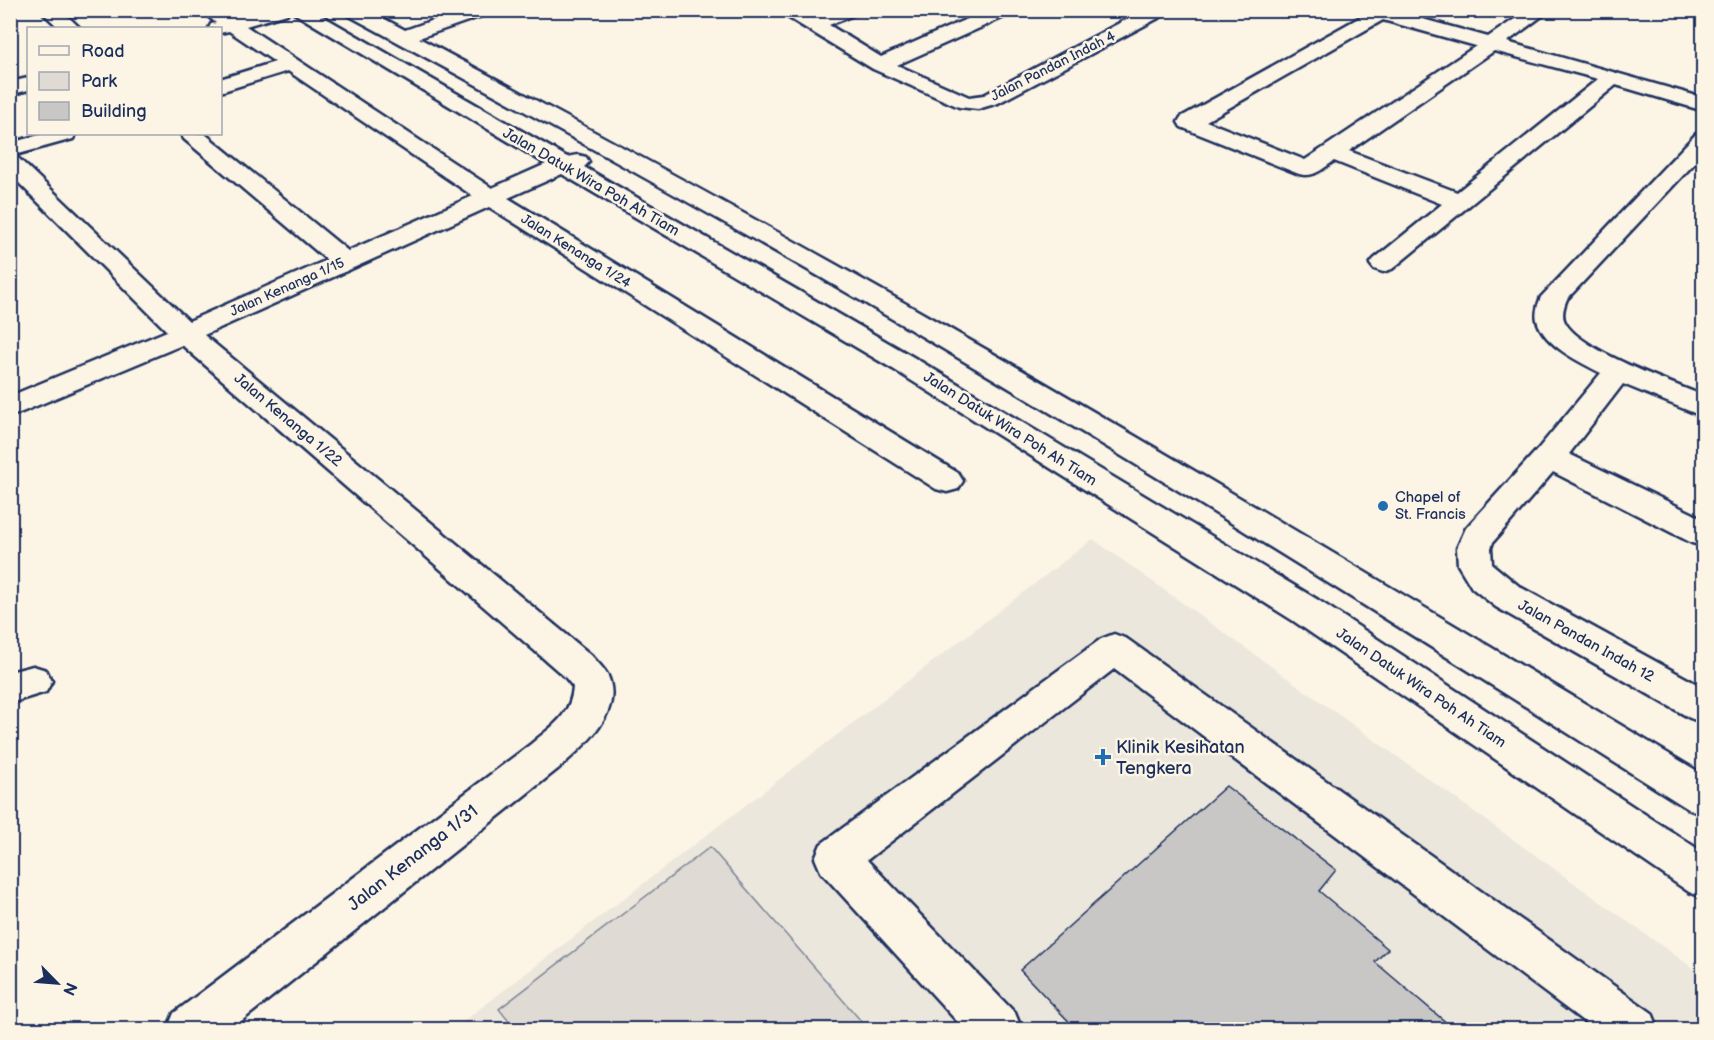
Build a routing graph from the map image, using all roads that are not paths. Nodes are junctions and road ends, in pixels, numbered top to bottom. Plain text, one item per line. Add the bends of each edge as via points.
1 (49, 10) edge
2 (210, 10) edge
3 (280, 10) edge
4 (298, 10) edge
5 (340, 10) edge
6 (481, 10) edge
7 (785, 10) edge
8 (849, 10) edge
9 (1004, 10) edge
10 (1159, 10) edge
11 (1541, 10) edge
12 (1373, 12) edge
13 (359, 14) edge
14 (814, 24) junction
15 (69, 27) edge
16 (225, 27) edge
17 (403, 37) junction
18 (1494, 44) junction
19 (291, 64) junction
20 (880, 64) junction
21 (476, 76) junction
22 (1613, 77) junction
23 (27, 84) edge
24 (222, 85) edge
25 (10, 89) edge
26 (1704, 105) edge
27 (62, 135) edge
28 (193, 135) edge
29 (1704, 139) edge
30 (10, 150) edge
31 (1331, 152) junction
32 (10, 161) edge
33 (563, 165) junction
34 (656, 173) junction
35 (490, 197) junction
36 (1460, 202) junction
37 (345, 262) junction
38 (1383, 264) dead end
39 (185, 333) junction
40 (1620, 370) junction
41 (10, 406) edge
42 (1704, 407) edge
43 (1549, 457) junction
44 (947, 481) dead end
45 (1704, 534) edge
46 (1338, 572) junction
47 (1305, 610) junction
48 (578, 666) joint
49 (1704, 707) edge
50 (1704, 797) edge
51 (1704, 878) edge
52 (191, 1029) edge
53 (998, 1029) edge
54 (1635, 1029) edge

1 - 15 street
2 - 16 street, Jalan Kenanga 1/24
3 - 16 street
4 - 33 street, Jalan Datuk Wira Poh Ah Tiam
5 - 13 street
6 - 17 street
7 - 14 street
8 - 14 street
9 - 20 street
10 - 20 street, Jalan Pandan Indah 4 via 978,103 966,103
11 - 18 street
12 - 18 street
12 - 31 street via 1189,122 1307,169
13 - 17 street
14 - 20 street
16 - 19 street, Jalan Kenanga 1/24
17 - 21 street
18 - 22 street
18 - 31 street
19 - 24 street
19 - 35 street, Jalan Kenanga 1/24
21 - 33 street via 573,143 574,152
21 - 34 street
22 - 26 street
22 - 36 street
23 - 25 street
27 - 30 street
28 - 37 street
29 - 40 street via 1554,297 1549,309 1551,323 1563,338
31 - 36 street
32 - 39 street, Jalan Kenanga 1/22
33 - 34 street, Jalan Kenanga 1/15 via 588,159 610,160
33 - 35 street, Jalan Kenanga 1/15
33 - 47 street, Jalan Datuk Wira Poh Ah Tiam via 903,363
34 - 46 street via 892,307
35 - 37 street, Jalan Kenanga 1/15
35 - 44 street, Jalan Kenanga 1/24
36 - 38 street
37 - 39 street, Jalan Kenanga 1/15
39 - 41 street, Jalan Kenanga 1/15
39 - 48 street, Jalan Kenanga 1/22
40 - 42 street
40 - 43 street
43 - 45 street
43 - 49 street, Jalan Pandan Indah 12 via 1478,537 1472,552 1474,567 1508,597
46 - 47 street
46 - 50 street
47 - 51 street, Jalan Datuk Wira Poh Ah Tiam
48 - 52 street, Jalan Kenanga 1/31 via 592,684 591,705 574,731
53 - 54 street via 836,858 1114,649

